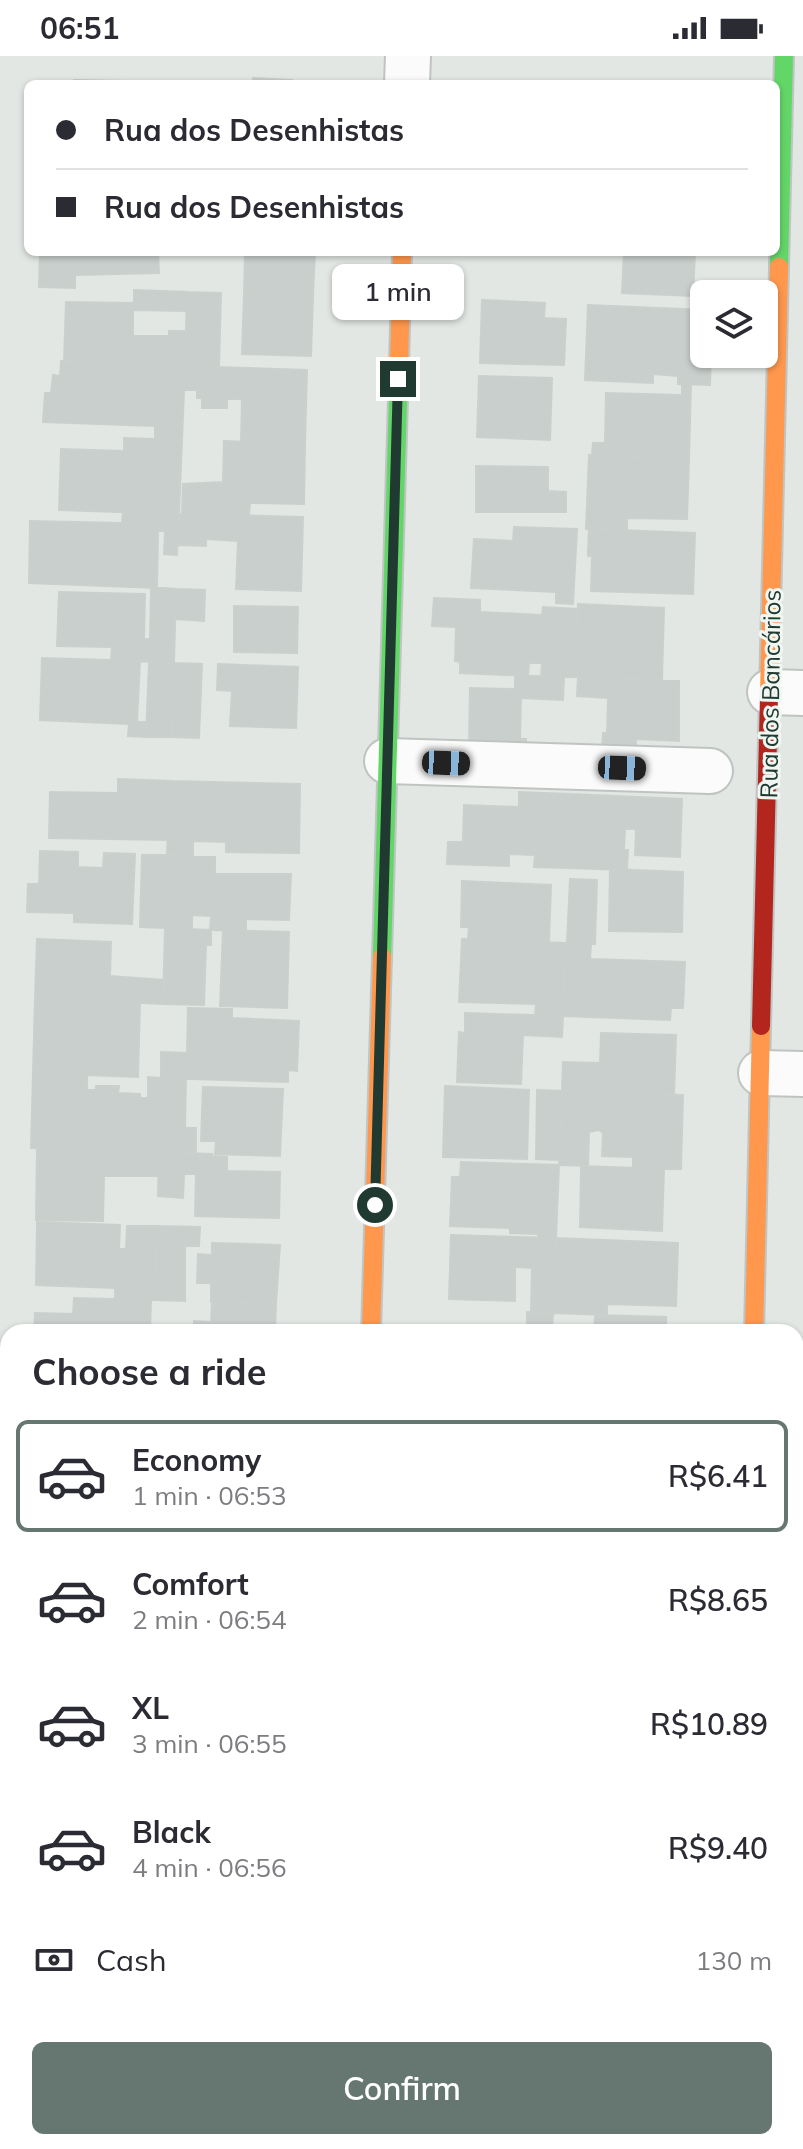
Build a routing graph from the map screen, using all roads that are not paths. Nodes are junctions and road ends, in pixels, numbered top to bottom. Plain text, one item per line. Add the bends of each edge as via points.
1 (408, 56) edge
2 (784, 56) edge
3 (407, 80) edge
4 (402, 256) edge
5 (787, 693) edge
6 (387, 761) junction
7 (710, 771) dead end
8 (782, 1073) edge
9 (371, 1324) edge
10 (755, 1324) edge

1 - 3 street
2 - 5 street, Rua dos Bancários
4 - 6 street
5 - 8 street, Rua dos Bancários
6 - 7 street
6 - 9 street
8 - 10 street, Rua dos Bancários

